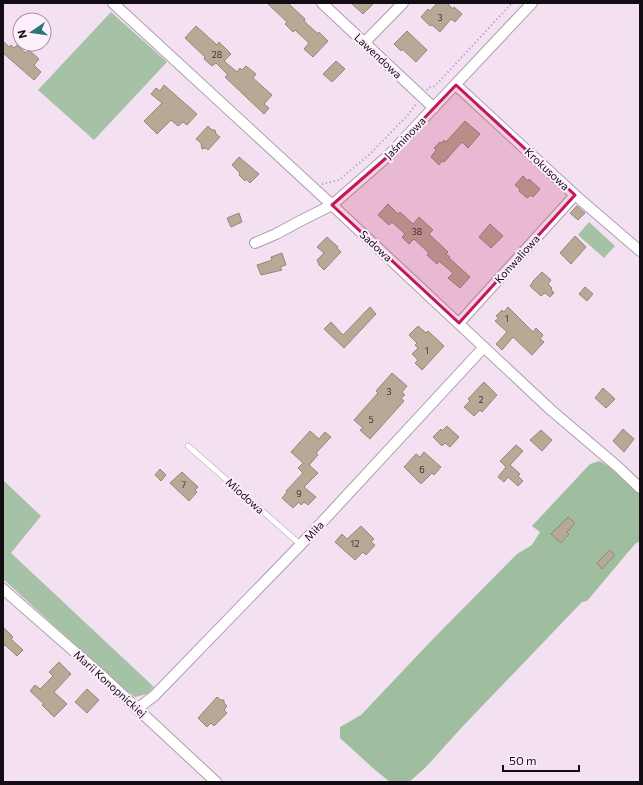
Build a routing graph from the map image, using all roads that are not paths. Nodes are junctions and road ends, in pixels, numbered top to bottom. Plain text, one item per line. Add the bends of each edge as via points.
1 (113, 3) edge
2 (322, 3) edge
3 (403, 3) edge
4 (532, 3) edge
5 (364, 43) junction
6 (456, 84) junction
7 (434, 108) junction
8 (575, 196) junction
9 (332, 205) junction
10 (255, 243) dead end
11 (640, 250) edge
12 (459, 323) junction
13 (484, 347) junction
14 (188, 446) dead end
15 (640, 488) edge
16 (301, 545) junction
17 (3, 589) edge
18 (138, 708) junction
19 (216, 782) edge

1 - 9 street, Sadowa
2 - 5 street, Lawendowa
3 - 5 street
4 - 6 street, Jaśminowa
5 - 7 street, Lawendowa
6 - 7 street, Jaśminowa
6 - 8 street, Krokusowa
7 - 9 street, Jaśminowa via 386,158
8 - 11 street, Krokusowa
8 - 12 street, Konwaliowa
9 - 10 street, Jaśminowa
9 - 12 street, Sadowa
12 - 13 street, Sadowa
13 - 15 street, Sadowa
13 - 16 street, Miła
14 - 16 lane, Miodowa
16 - 18 street, Miła via 154,696
17 - 18 street, Marii Konopnickiej
18 - 19 street, Marii Konopnickiej

